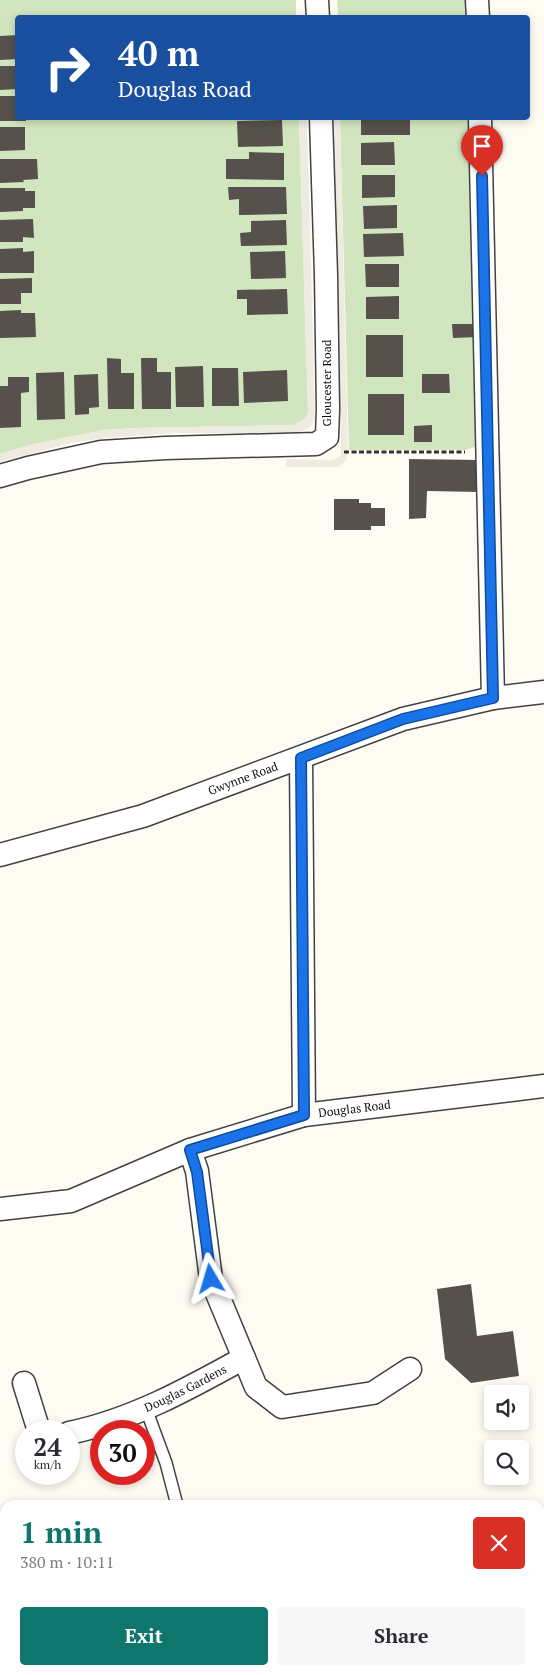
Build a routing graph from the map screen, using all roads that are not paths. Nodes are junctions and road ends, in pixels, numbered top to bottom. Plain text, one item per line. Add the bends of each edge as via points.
1 (317, 0) edge
2 (477, 0) edge
3 (318, 15) edge
4 (478, 15) edge
5 (321, 120) edge
6 (480, 120) edge
7 (0, 476) edge
8 (544, 692) edge
9 (493, 698) junction
10 (301, 758) junction
11 (0, 855) edge
12 (544, 1086) edge
13 (304, 1115) junction
14 (190, 1150) junction
15 (0, 1209) edge
16 (244, 1358) junction
17 (410, 1369) dead end
18 (24, 1383) dead end
19 (149, 1417) dead end
20 (36, 1420) edge
21 (80, 1431) edge
22 (176, 1500) edge

1 - 3 street
2 - 4 street
5 - 7 street, Gloucester Road via 327,437 316,444 101,452
6 - 9 street
8 - 9 street, Gwynne Road
9 - 10 street, Gwynne Road via 403,719
10 - 11 street, Gwynne Road via 143,816
10 - 13 street
12 - 13 street, Douglas Road
13 - 14 street, Douglas Road
14 - 15 street, Douglas Road via 71,1201
14 - 16 street via 197,1172 211,1279
16 - 17 street via 256,1387 282,1407 373,1393
16 - 21 street, Douglas Gardens via 180,1393 130,1415
18 - 20 street
19 - 22 lane

